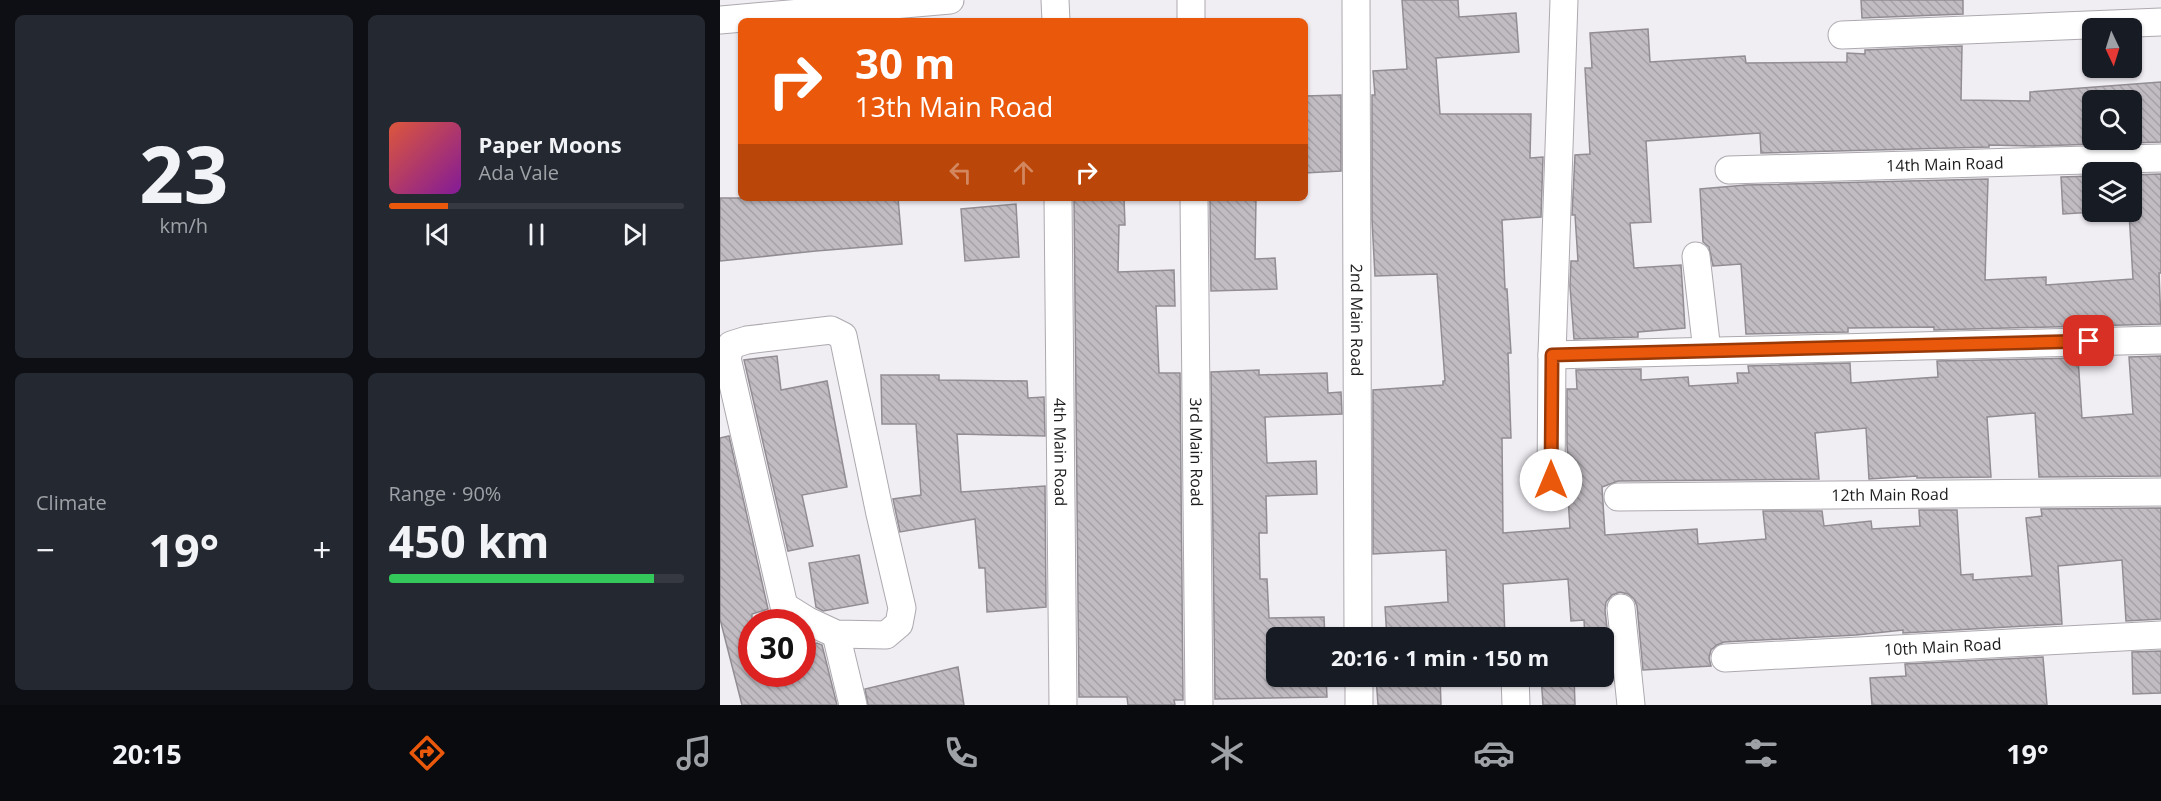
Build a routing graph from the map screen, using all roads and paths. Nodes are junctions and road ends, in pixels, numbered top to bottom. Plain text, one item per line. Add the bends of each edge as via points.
1 (950, 0) edge
2 (1055, 0) edge
3 (1191, 0) edge
4 (1356, 0) edge
5 (1564, 0) edge
6 (738, 18) edge
7 (743, 18) edge
8 (1056, 18) edge
9 (1191, 18) edge
10 (720, 20) edge
11 (2161, 22) edge
12 (1842, 35) dead end
13 (2161, 158) edge
14 (1729, 170) dead end
15 (1058, 201) edge
16 (1194, 201) edge
17 (1696, 256) dead end
18 (2161, 340) edge
19 (1707, 351) junction
20 (1552, 355) junction
21 (1551, 480) dead end
22 (2161, 492) edge
23 (1618, 497) dead end
24 (1621, 608) dead end
25 (1359, 627) edge
26 (836, 634) junction
27 (2161, 635) edge
28 (1725, 658) dead end
29 (1359, 687) edge
30 (1515, 687) edge
31 (853, 705) edge
32 (1063, 705) edge
33 (1199, 705) edge
34 (1359, 705) edge
35 (1516, 705) edge
36 (1631, 705) edge

1 - 7 street
2 - 8 street
3 - 9 street
4 - 25 street, 2nd Main Road
5 - 20 street
6 - 10 street
11 - 12 street
13 - 14 street, 14th Main Road
15 - 32 street, 4th Main Road
16 - 33 street, 3rd Main Road
17 - 19 street
18 - 19 street
19 - 20 street
20 - 21 street
22 - 23 street, 12th Main Road
24 - 36 street
26 - 26 street via 886,635 899,624 902,608 843,336 831,330 731,345 727,358 784,606
26 - 31 street
27 - 28 street, 10th Main Road
29 - 34 street
30 - 35 street

